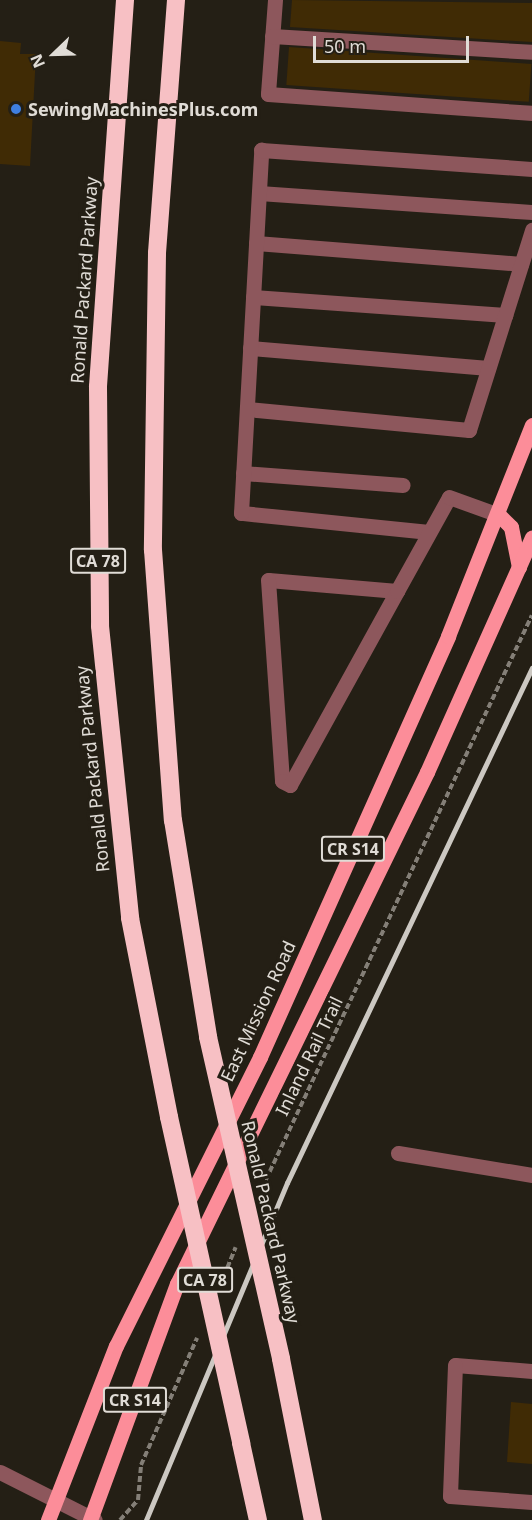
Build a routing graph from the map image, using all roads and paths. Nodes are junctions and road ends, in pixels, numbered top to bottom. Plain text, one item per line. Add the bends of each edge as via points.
1 (125, 0) edge
2 (176, 0) edge
3 (182, 0) edge
4 (275, 0) edge
5 (173, 36) junction
6 (272, 36) junction
7 (532, 52) edge
8 (532, 113) edge
9 (532, 168) edge
10 (259, 193) junction
11 (532, 212) edge
12 (532, 230) edge
13 (256, 243) junction
14 (521, 264) junction
15 (253, 297) junction
16 (505, 315) junction
17 (250, 348) junction
18 (488, 368) junction
19 (247, 409) junction
20 (532, 424) edge
21 (243, 472) junction
22 (403, 485) dead end
23 (499, 515) junction
24 (429, 532) junction
25 (532, 537) edge
26 (519, 567) junction
27 (397, 591) junction
28 (532, 615) edge
29 (398, 1153) dead end
30 (532, 1175) edge
31 (259, 1195) dead end
32 (241, 1237) dead end
33 (223, 1279) dead end
34 (200, 1331) dead end
35 (532, 1371) edge
36 (295, 1443) junction
37 (0, 1472) edge
38 (56, 1497) junction
39 (532, 1502) edge
40 (92, 1518) edge
41 (48, 1520) edge
42 (120, 1520) edge
43 (258, 1520) edge
44 (313, 1520) edge
45 (321, 1520) edge

1 - 43 highway, Ronald Packard Parkway / CA 78, bridge via 98,387 100,626 130,918 169,1117
2 - 5 highway, Ronald Packard Parkway / CA 78
3 - 5 highway
4 - 6 street
5 - 36 highway, Ronald Packard Parkway / CA 78, bridge via 157,253 153,550 172,808 208,1037
6 - 7 street
6 - 8 street via 268,94
9 - 10 street via 261,150
10 - 11 street
10 - 13 street
12 - 14 street
13 - 14 street
13 - 15 street
14 - 16 street
15 - 16 street
15 - 17 street
16 - 18 street
17 - 18 street
17 - 19 street
18 - 19 street via 469,430
19 - 21 street
20 - 23 main road, East Mission Road / CR S14
21 - 22 street
21 - 24 street via 241,513
23 - 24 street via 449,497
23 - 26 main road via 511,527
23 - 38 main road, East Mission Road / CR S14 via 260,1058 116,1346
24 - 27 street
25 - 26 main road, CR S14
26 - 40 main road, CR S14 via 427,772 177,1284
27 - 27 street via 290,785 282,781 268,580
28 - 31 path, Inland Rail Trail
29 - 30 street
32 - 33 path
34 - 42 path via 141,1465 138,1500 124,1510
35 - 39 street via 455,1365 450,1496
36 - 44 highway, Ronald Packard Parkway / CA 78
36 - 45 highway
37 - 38 street
38 - 40 street
38 - 41 main road, East Mission Road / CR S14

